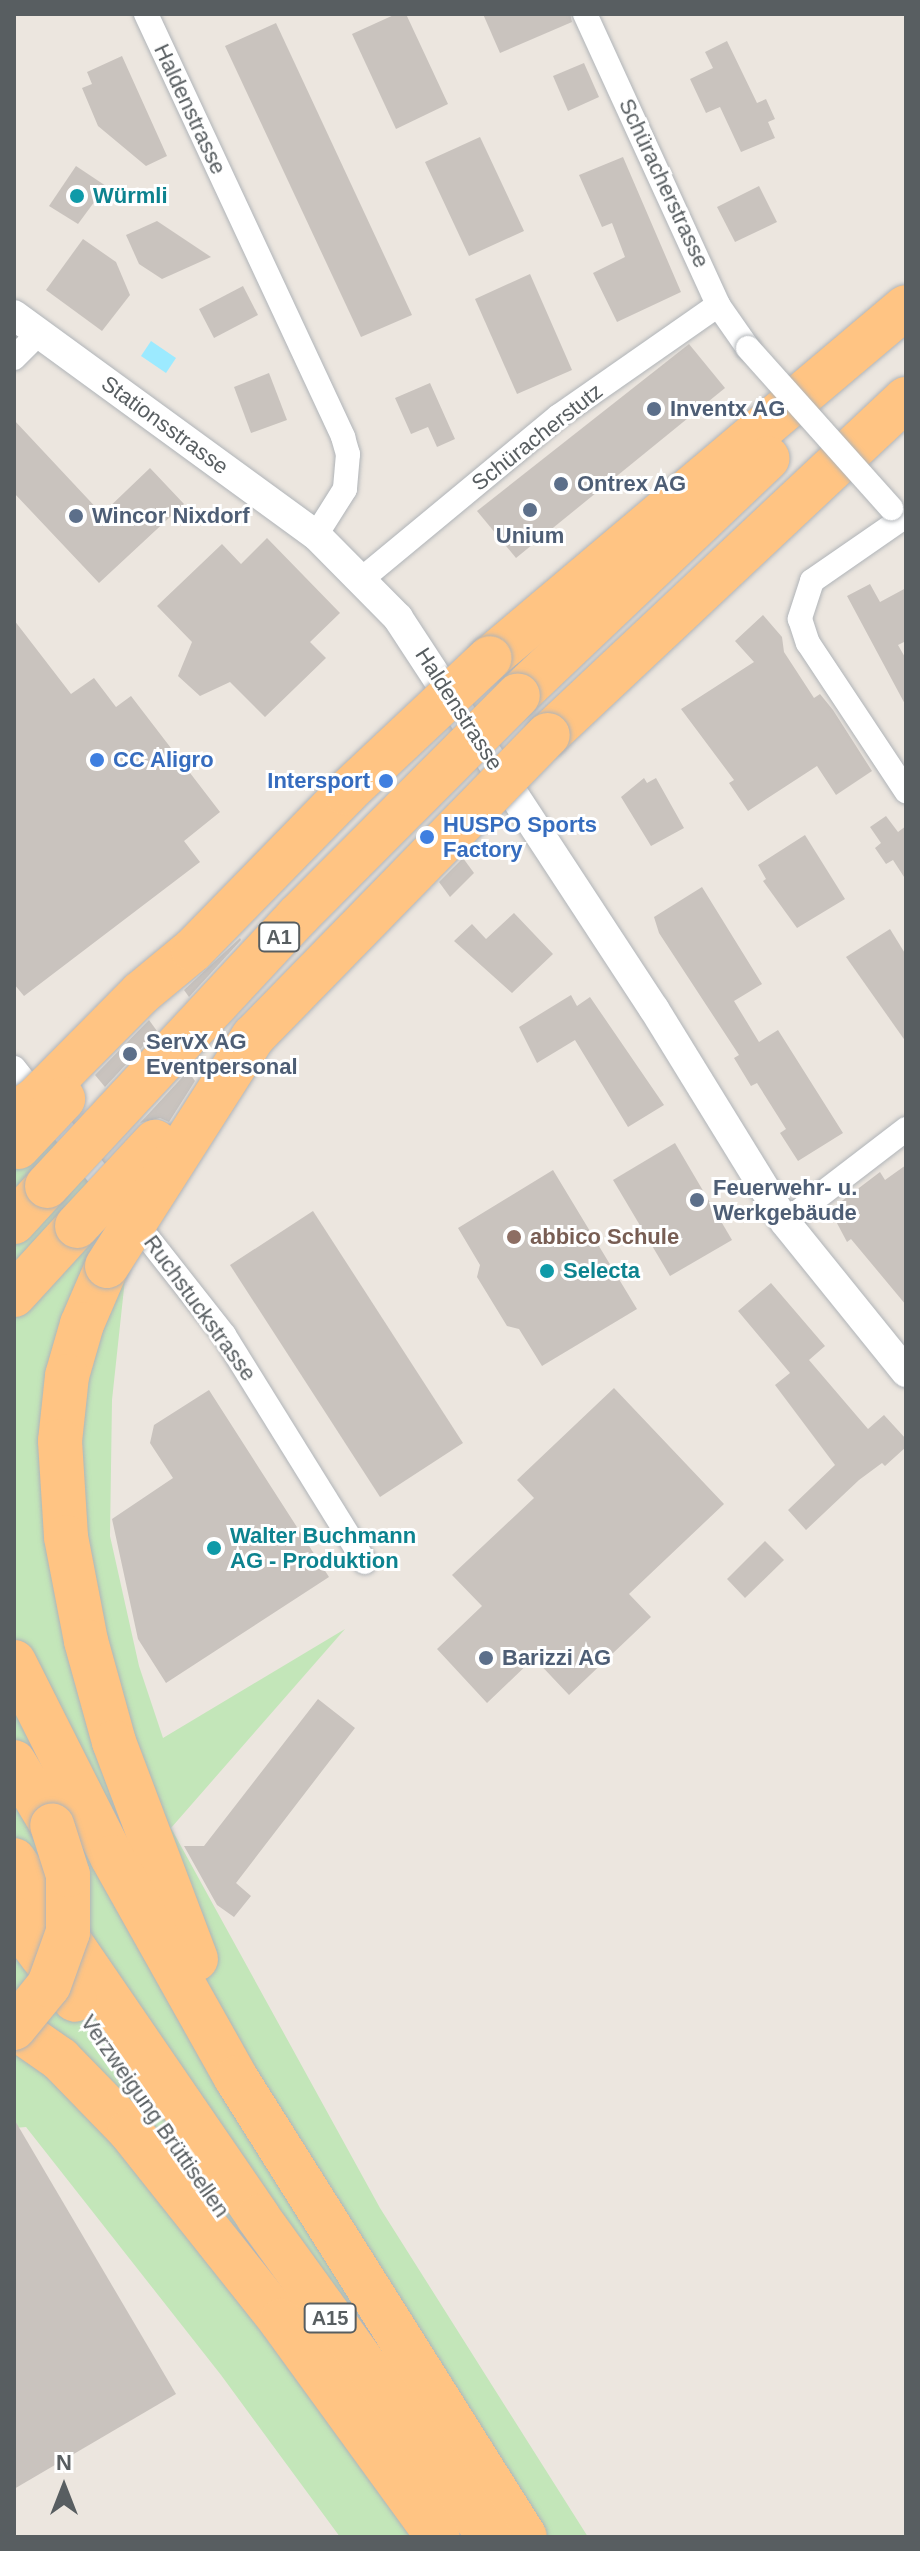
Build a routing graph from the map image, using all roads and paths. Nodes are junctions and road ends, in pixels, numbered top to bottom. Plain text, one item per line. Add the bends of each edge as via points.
1 (146, 14) edge
2 (585, 14) edge
3 (718, 305) junction
4 (906, 307) edge
5 (14, 315) edge
6 (39, 333) junction
7 (906, 339) edge
8 (14, 358) edge
9 (906, 399) edge
10 (899, 519) edge
11 (316, 535) junction
12 (363, 578) junction
13 (906, 791) edge
14 (253, 1037) junction
15 (14, 1068) edge
16 (906, 1129) edge
17 (15, 1138) edge
18 (14, 1222) edge
19 (785, 1222) junction
20 (14, 1295) edge
21 (906, 1372) edge
22 (365, 1562) dead end
23 (14, 1662) edge
24 (14, 1762) edge
25 (14, 1860) edge
26 (14, 1919) edge
27 (14, 2028) edge
28 (306, 2183) junction
29 (281, 2321) junction
30 (438, 2537) edge
31 (490, 2537) edge
32 (525, 2537) edge

1 - 11 street, Haldenstrasse via 343,437 348,454 345,489
2 - 3 street, Schüracherstrasse
3 - 10 street, Schüracherstrasse, bridge via 748,348
3 - 12 street, Schüracherstutz via 559,416
4 - 17 highway, bridge via 490,658 346,793 193,950 154,1004
5 - 6 street, Stationsstrasse
6 - 8 street
6 - 11 street, Stationsstrasse
7 - 18 highway, A1, bridge via 774,452 518,695 299,915
9 - 14 highway, A1, bridge via 548,735
10 - 13 street via 812,581 800,619 808,643
11 - 12 street, Haldenstrasse
12 - 19 street, Haldenstrasse via 428,660
14 - 20 highway, A1, bridge
14 - 28 highway, bridge via 107,1266 74,1349 62,1410 62,1506 76,1595 114,1742 152,1854 201,1969
15 - 22 street, Ruchstuckstrasse via 224,1335
16 - 19 street
19 - 21 street, Haldenstrasse
23 - 28 highway via 190,1998 260,2119
24 - 27 highway, bridge via 52,1825 70,1890 65,1946 41,1998
25 - 31 highway, A15 via 267,2229
26 - 29 highway, Verzweigung Brüttisellen / A15 via 247,2249
27 - 29 highway via 60,2059 108,2106
28 - 32 highway
29 - 30 highway, A15

